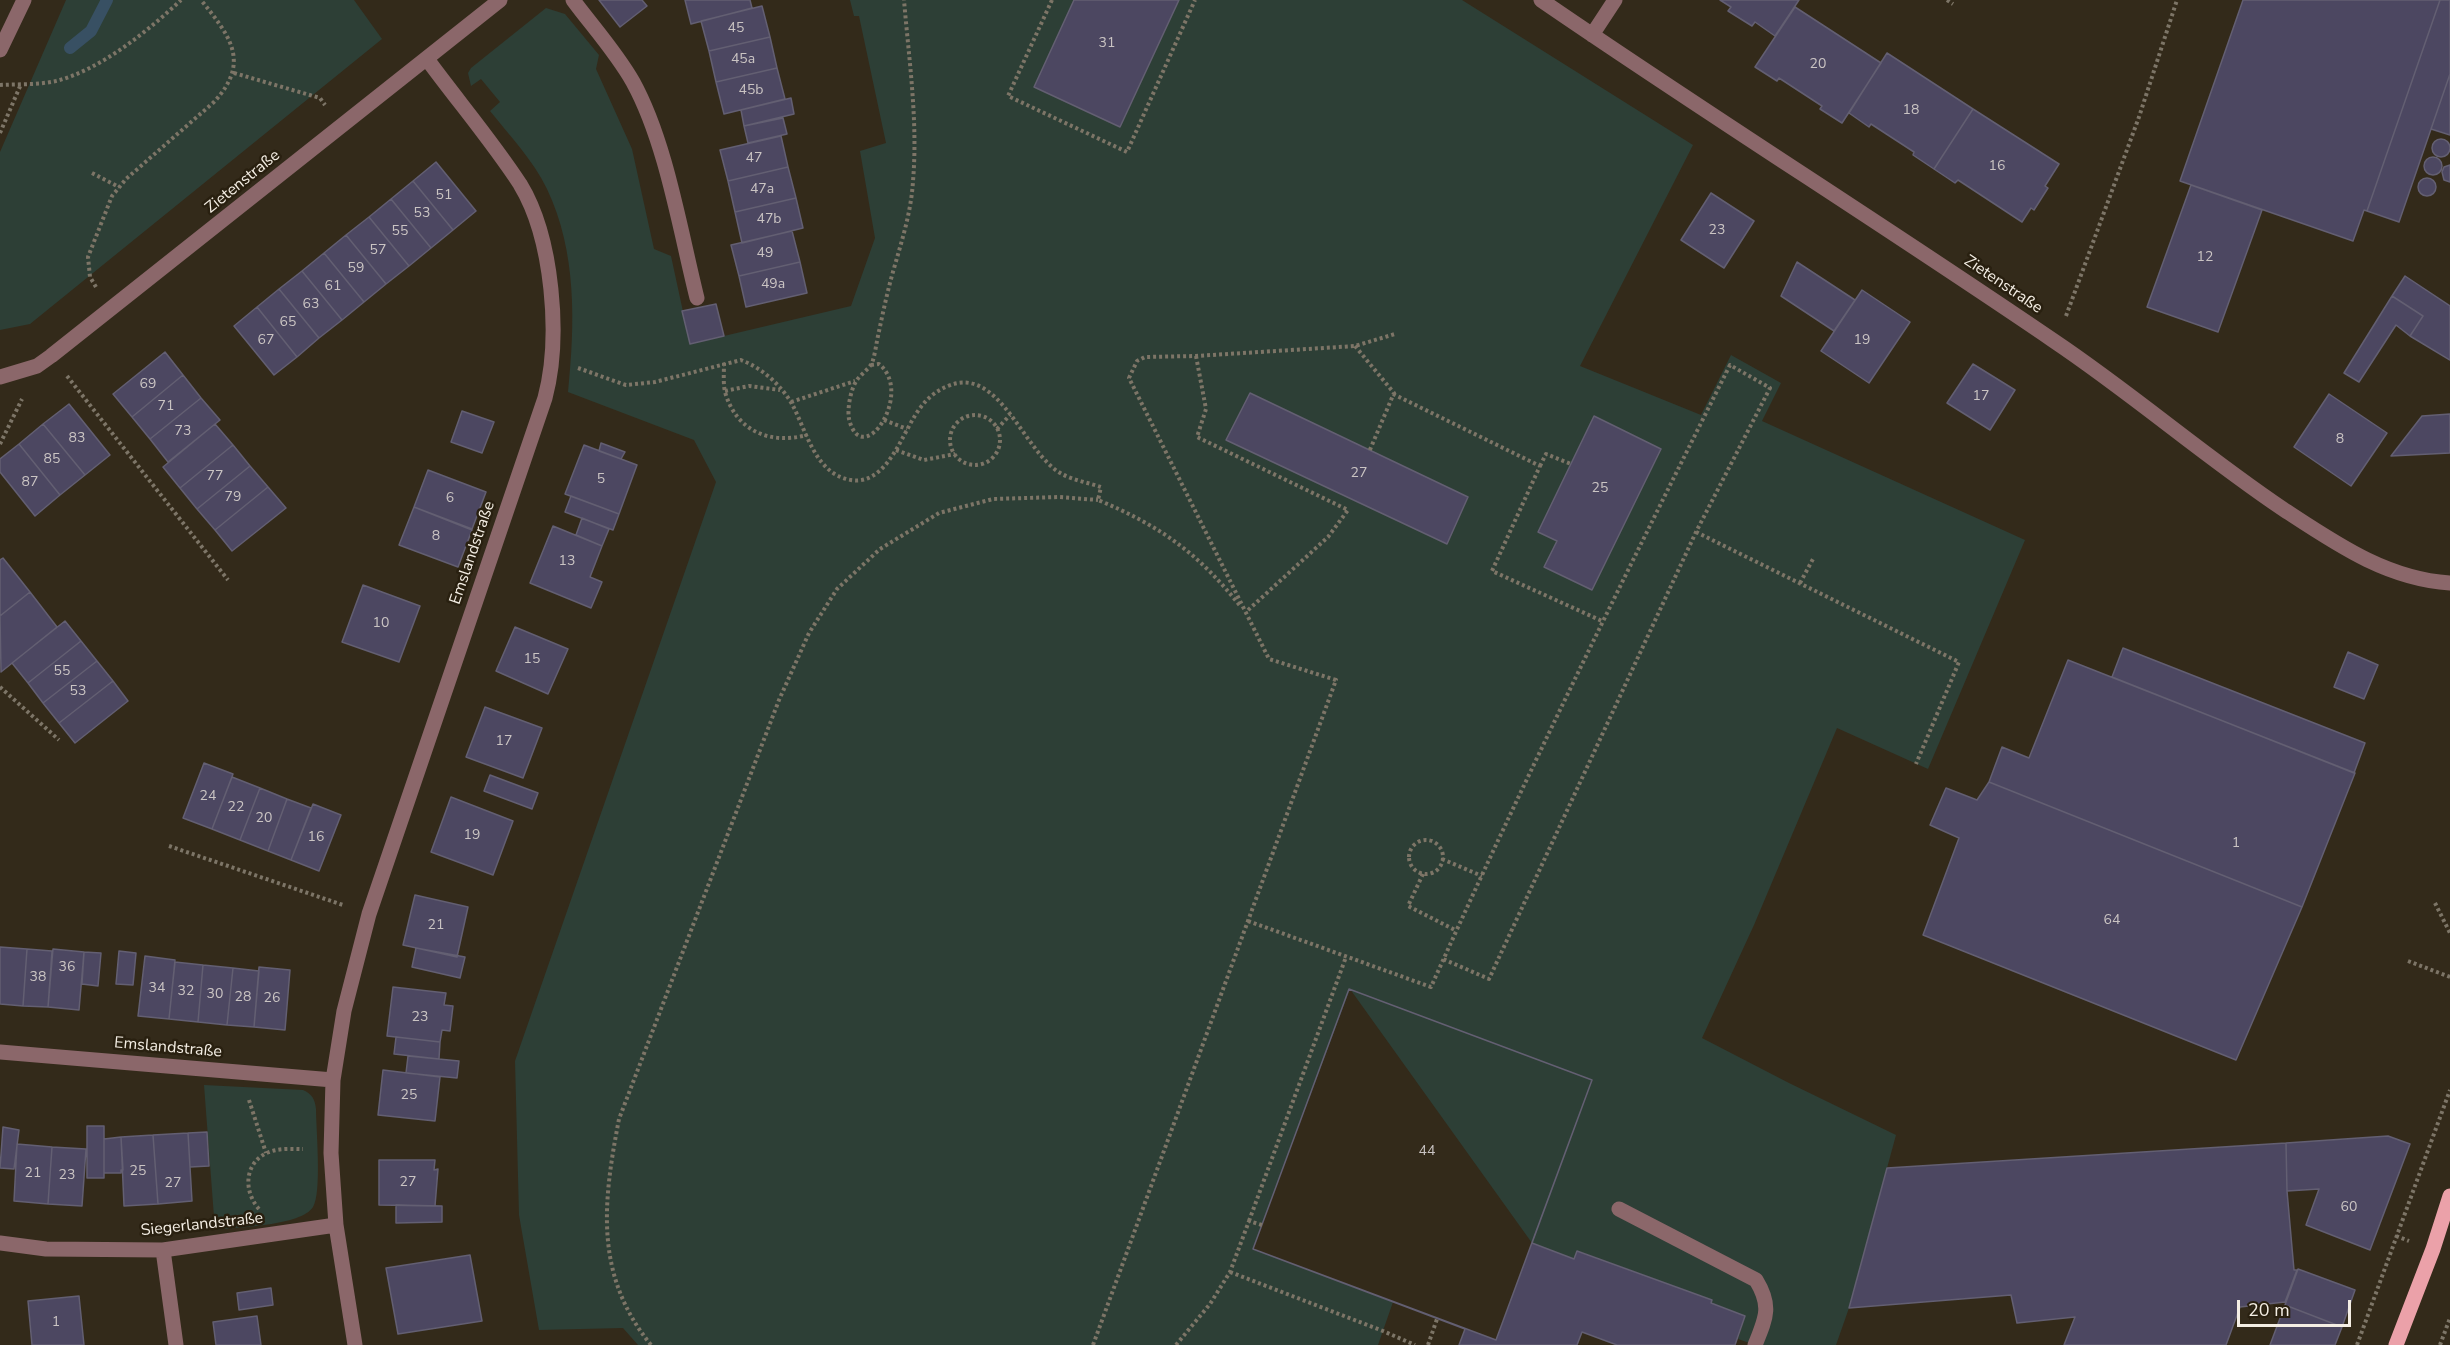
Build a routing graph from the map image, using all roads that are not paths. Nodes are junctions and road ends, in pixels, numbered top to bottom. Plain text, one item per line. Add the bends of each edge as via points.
1 (24, 0) edge
2 (500, 0) edge
3 (573, 0) edge
4 (1541, 0) edge
5 (1615, 0) edge
6 (1592, 35) junction
7 (0, 50) edge
8 (427, 59) junction
9 (697, 298) dead end
10 (0, 377) edge
11 (2450, 583) edge
12 (0, 1052) edge
13 (333, 1080) junction
14 (2450, 1196) edge
15 (1619, 1209) dead end
16 (336, 1225) junction
17 (0, 1243) edge
18 (163, 1250) junction
19 (176, 1345) edge
20 (355, 1345) edge
21 (1755, 1345) edge
22 (2396, 1345) edge

1 - 7 street
2 - 8 street, Zietenstraße
3 - 9 street via 624,67 644,104 659,147
4 - 6 street, Zietenstraße
5 - 6 street
6 - 11 street, Zietenstraße via 2056,342 2214,461 2353,554 2405,576
8 - 10 street, Zietenstraße via 51,356 37,366
8 - 13 street, Emslandstraße via 519,184 532,210 552,295 552,357 545,398 369,914 349,984
12 - 13 street, Emslandstraße
13 - 16 street, Emslandstraße via 331,1148
14 - 22 main road
15 - 21 street via 1756,1280 1765,1295 1767,1314
16 - 18 street, Siegerlandstraße
16 - 20 street, Emslandstraße
17 - 18 street, Siegerlandstraße via 46,1249
18 - 19 street

